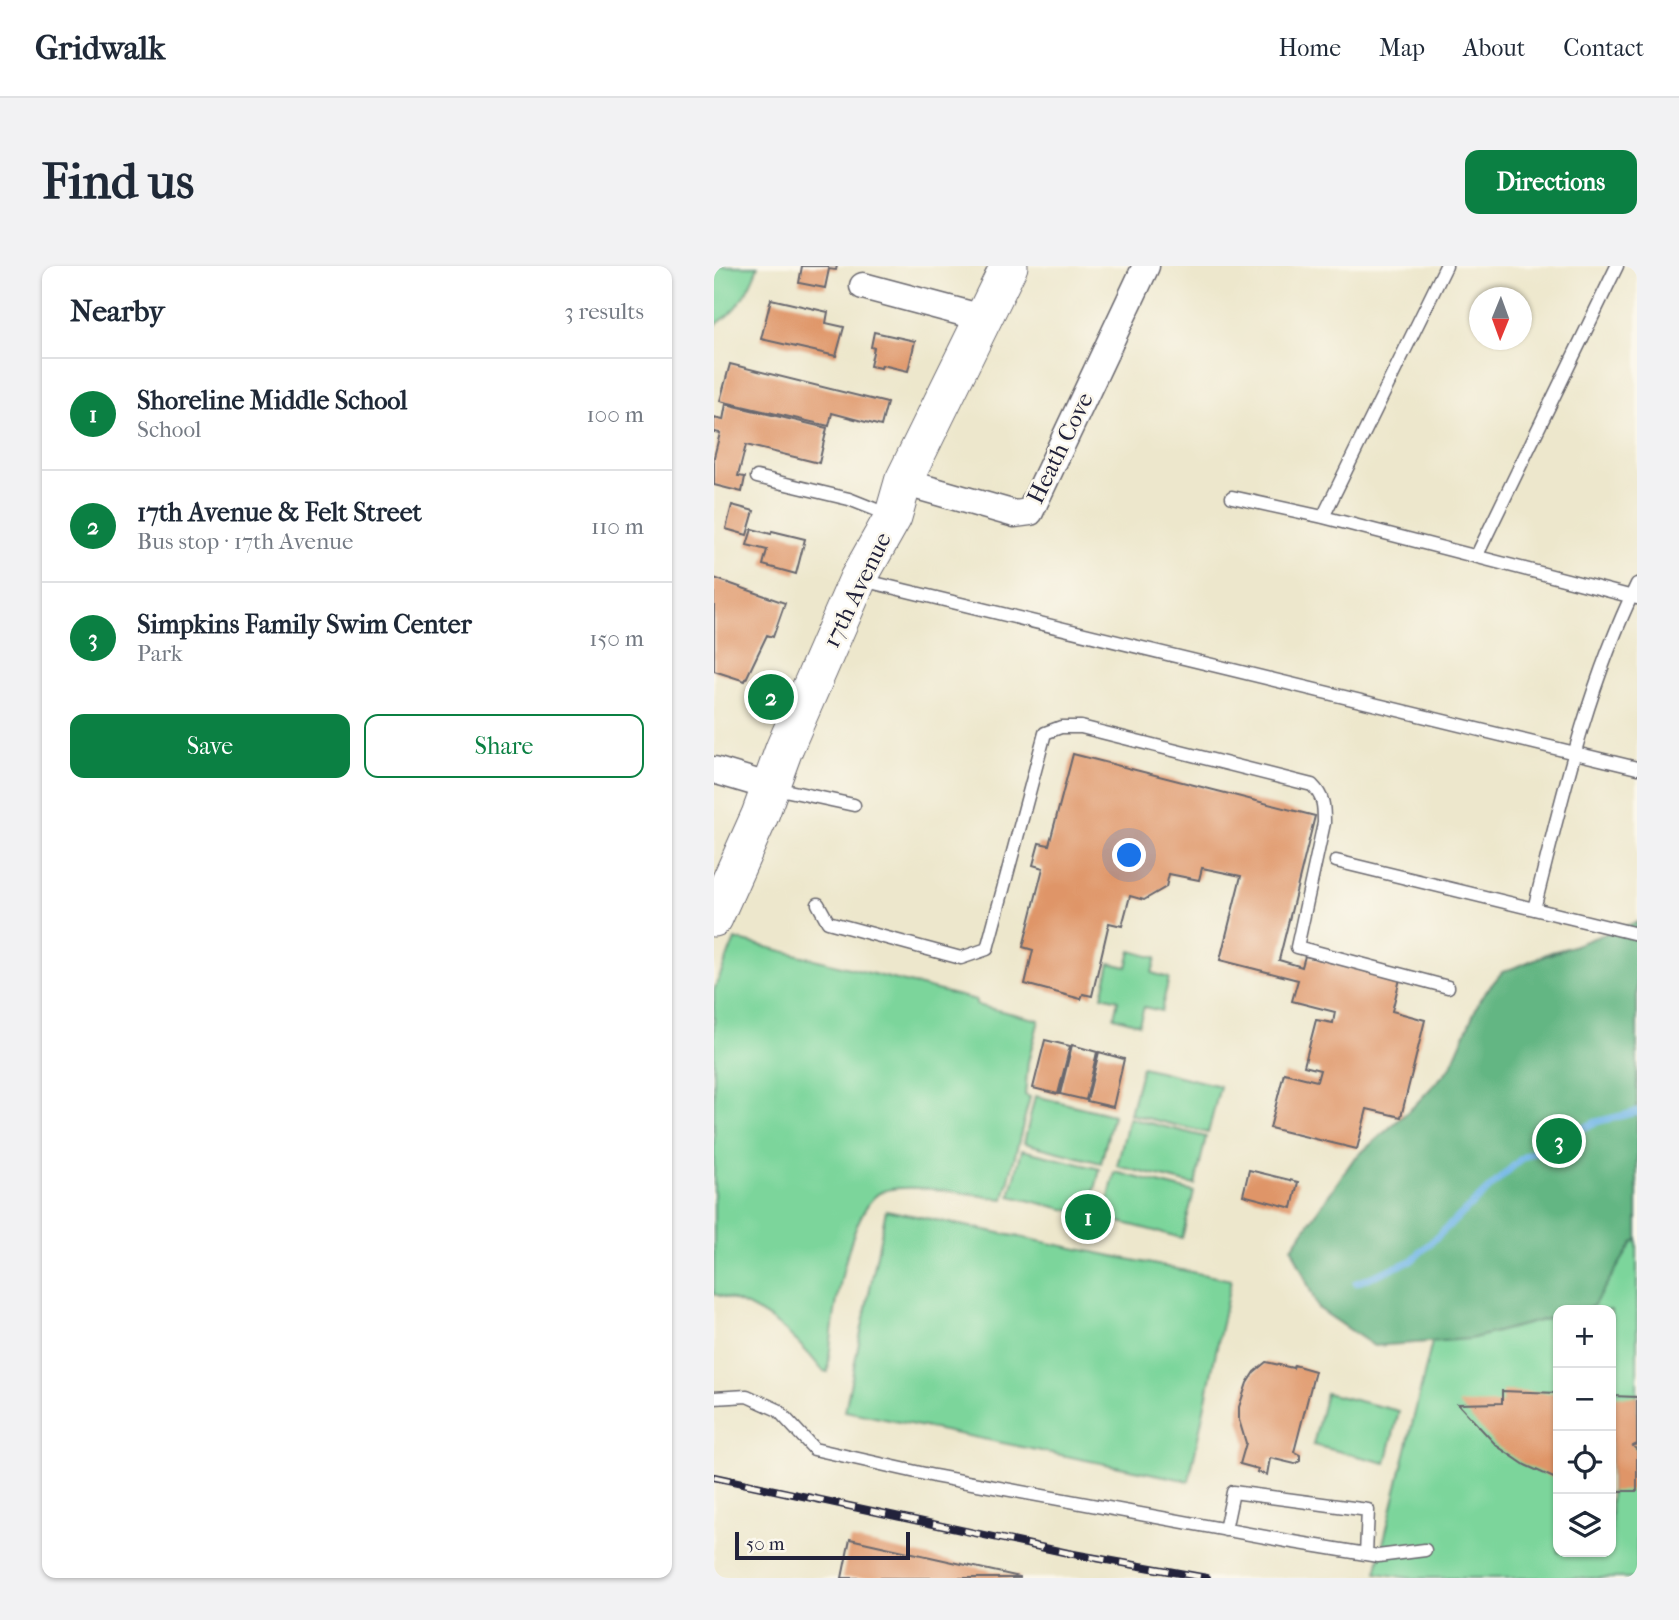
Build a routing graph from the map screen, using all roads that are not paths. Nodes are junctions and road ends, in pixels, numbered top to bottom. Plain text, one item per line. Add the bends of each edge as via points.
1 (1009, 266) edge
2 (1146, 266) edge
3 (1446, 266) edge
4 (1617, 266) edge
5 (863, 286) dead end
6 (983, 318) junction
7 (757, 477) dead end
8 (903, 482) junction
9 (1232, 497) dead end
10 (892, 517) junction
11 (1323, 517) junction
12 (1477, 555) junction
13 (858, 579) junction
14 (1637, 584) edge
15 (1634, 598) edge
16 (1573, 751) junction
17 (1637, 768) edge
18 (714, 770) edge
19 (771, 787) junction
20 (854, 805) dead end
21 (1336, 861) dead end
22 (818, 904) dead end
23 (1534, 909) junction
24 (714, 918) edge
25 (1637, 933) edge
26 (1448, 987) dead end
27 (714, 1398) edge
28 (1225, 1530) junction
29 (1425, 1550) dead end
30 (1366, 1553) junction

1 - 6 main road, 17th Avenue
2 - 8 street, Heath Cove via 1030,512 1015,514
3 - 11 lane
4 - 12 lane
5 - 6 street
6 - 8 main road, 17th Avenue
7 - 10 lane via 849,499
8 - 10 main road, 17th Avenue
9 - 11 lane
10 - 13 main road, 17th Avenue
11 - 12 lane
12 - 15 lane
13 - 16 lane
13 - 19 main road, 17th Avenue
14 - 15 lane
15 - 16 lane via 1600,669
16 - 17 lane
16 - 23 lane
18 - 19 street
19 - 20 lane
19 - 24 main road, 17th Avenue
21 - 23 lane
22 - 26 lane via 828,922 961,958 987,949 1045,733 1081,727 1312,785 1324,803 1324,823 1297,947
23 - 25 lane
27 - 28 lane via 747,1396 778,1410 814,1449
28 - 30 lane
28 - 30 lane via 1233,1492 1368,1510
29 - 30 lane via 1378,1556

